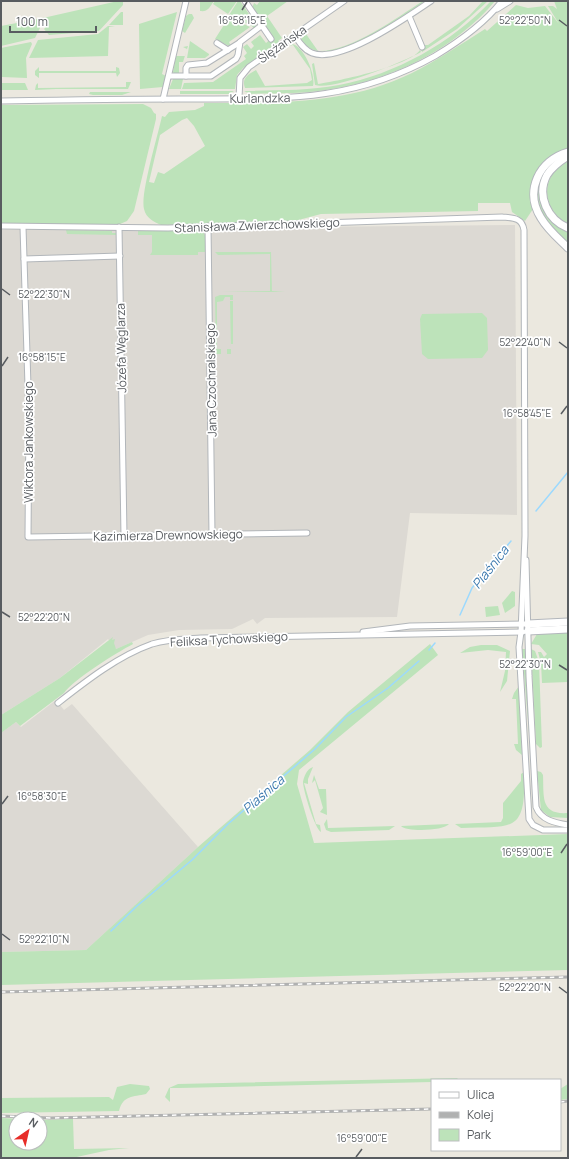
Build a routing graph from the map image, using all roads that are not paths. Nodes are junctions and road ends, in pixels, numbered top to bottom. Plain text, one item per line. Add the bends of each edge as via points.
1 (186, 1) edge
2 (344, 1) edge
3 (431, 1) edge
4 (502, 1) edge
5 (510, 1) edge
6 (249, 3) edge
7 (495, 10) junction
8 (409, 16) junction
9 (261, 26) junction
10 (294, 36) junction
11 (272, 39) dead end
12 (240, 42) junction
13 (217, 43) dead end
14 (422, 47) dead end
15 (228, 50) junction
16 (169, 76) junction
17 (186, 76) junction
18 (239, 98) junction
19 (163, 99) junction
20 (1, 101) edge
21 (568, 152) edge
22 (568, 156) edge
23 (1, 226) edge
24 (208, 226) junction
25 (120, 227) junction
26 (23, 228) junction
27 (568, 228) edge
28 (568, 248) edge
29 (120, 256) junction
30 (24, 259) junction
31 (308, 533) dead end
32 (212, 535) junction
33 (124, 536) junction
34 (28, 537) joint
35 (525, 545) junction
36 (568, 622) edge
37 (422, 626) junction
38 (525, 628) junction
39 (568, 629) edge
40 (345, 634) junction
41 (424, 634) junction
42 (58, 703) dead end
43 (568, 825) edge
44 (568, 830) edge

1 - 16 street
2 - 10 street, Ślężańska
3 - 8 street
4 - 7 street, Kurlandzka
5 - 7 street, Kurlandzka
6 - 9 street
7 - 18 street, Kurlandzka via 470,33 446,49 410,69 374,83 322,95
8 - 10 street via 381,34 342,50 320,55 310,53
8 - 14 street
9 - 11 street
9 - 12 street
10 - 18 street, Ślężańska via 242,74
12 - 15 street
12 - 17 street via 236,59 211,76
13 - 15 street
15 - 17 street via 207,64 188,65
16 - 17 street
16 - 19 street
18 - 19 street, Kurlandzka
19 - 20 street, Kurlandzka
21 - 28 main road via 553,158 544,166 535,181 534,198 541,219
22 - 27 main road via 556,164 547,176 543,196 552,218
23 - 26 street, Stanisława Zwierzchowskiego
24 - 25 street, Stanisława Zwierzchowskiego
24 - 32 street, Jana Czochralskiego
24 - 35 street, Stanisława Zwierzchowskiego via 512,218 522,223
25 - 26 street, Stanisława Zwierzchowskiego
25 - 29 street, Józefa Węglarza
26 - 30 street, Wiktora Jankowskiego
29 - 30 street
29 - 33 street, Józefa Węglarza
30 - 34 street, Wiktora Jankowskiego via 29,418
31 - 32 street, Kazimierza Drewnowskiego
32 - 33 street, Kazimierza Drewnowskiego
33 - 34 street, Kazimierza Drewnowskiego
35 - 38 street
35 - 38 street
36 - 38 main road
37 - 38 street, Feliksa Tychowskiego
37 - 40 street, Feliksa Tychowskiego
37 - 41 street
38 - 39 main road
38 - 41 street, Feliksa Tychowskiego
38 - 43 street via 536,804 539,813 545,818
38 - 44 street via 519,647 529,819 535,827 549,831
40 - 41 street, Feliksa Tychowskiego
40 - 42 street, Feliksa Tychowskiego via 201,638 152,644 125,657

